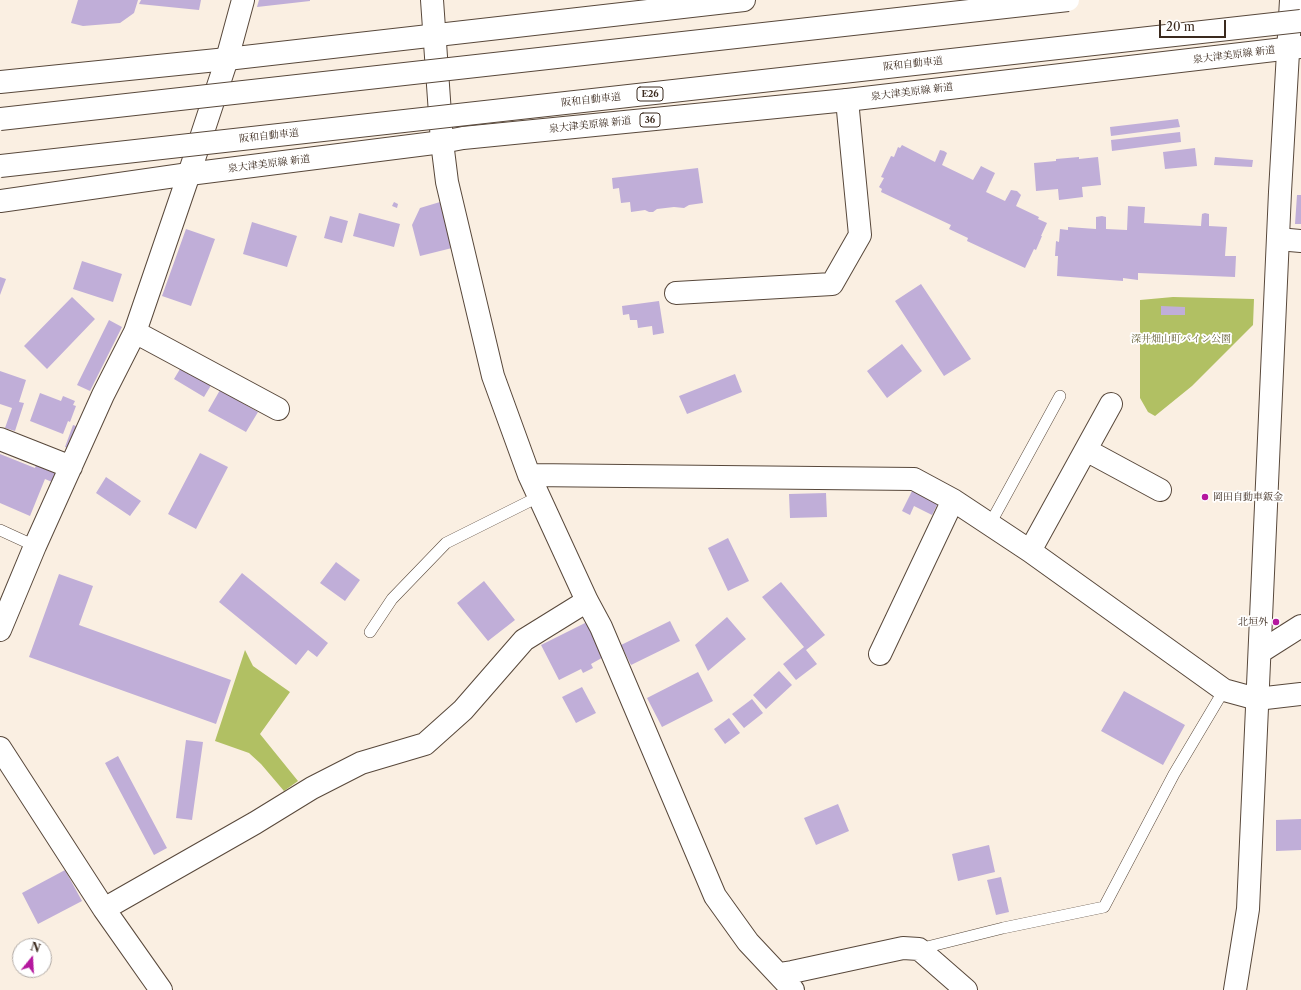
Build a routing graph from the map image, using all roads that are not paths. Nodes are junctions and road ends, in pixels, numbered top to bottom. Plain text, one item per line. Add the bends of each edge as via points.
1 (243, 0) edge
2 (432, 0) edge
3 (744, 0) edge
4 (1068, 0) edge
5 (1291, 0) edge
6 (1301, 21) edge
7 (435, 34) junction
8 (1295, 48) edge
9 (227, 59) junction
10 (0, 82) edge
11 (847, 100) junction
12 (0, 119) edge
13 (442, 142) junction
14 (0, 166) edge
15 (189, 174) junction
16 (0, 201) edge
17 (1278, 239) junction
18 (1301, 242) edge
19 (676, 293) dead end
20 (135, 332) junction
21 (1060, 396) dead end
22 (1111, 404) dead end
23 (278, 409) dead end
24 (0, 438) edge
25 (1086, 450) junction
26 (71, 467) junction
27 (529, 475) junction
28 (1160, 490) dead end
29 (540, 496) junction
30 (953, 500) junction
31 (990, 524) junction
32 (0, 530) edge
33 (35, 546) junction
34 (1030, 551) junction
35 (587, 601) junction
36 (1301, 626) edge
37 (0, 630) edge
38 (370, 632) dead end
39 (1260, 652) junction
40 (880, 654) dead end
41 (1224, 690) junction
42 (1301, 694) edge
43 (1258, 699) junction
44 (0, 748) edge
45 (104, 908) junction
46 (919, 949) junction
47 (779, 974) junction
48 (161, 990) edge
49 (793, 990) edge
50 (966, 990) edge
51 (1235, 990) edge

1 - 9 main road
2 - 7 main road
3 - 7 main road
4 - 12 main road, bridge
5 - 8 main road
6 - 14 main road, 阪和自動車道 / E26, bridge
7 - 9 main road
7 - 13 main road
8 - 11 main road, 泉大津美原線 新道 / 36
8 - 17 main road via 1286,85
9 - 10 main road
9 - 15 main road
11 - 13 main road, 泉大津美原線 新道 / 36
11 - 19 main road via 860,236 832,284
13 - 15 main road, 泉大津美原線 新道 / 36
13 - 27 main road via 447,182 493,376
15 - 16 main road, 泉大津美原線 新道 / 36
15 - 20 main road
17 - 18 main road
17 - 39 main road
20 - 23 main road
20 - 26 main road
21 - 31 lane
22 - 25 main road
24 - 26 main road
25 - 28 main road
25 - 34 main road
26 - 33 main road
27 - 29 main road
27 - 30 main road via 914,480
29 - 35 main road
29 - 38 lane via 446,543 392,600
30 - 31 main road
30 - 40 main road
31 - 34 main road
32 - 33 lane
33 - 37 main road
34 - 41 main road
35 - 45 main road via 524,640 463,710 425,744 361,763 312,788
35 - 47 main road via 601,627 715,896 748,942
36 - 39 main road
39 - 43 main road
41 - 43 main road
41 - 46 lane via 1174,774 1104,907
42 - 43 main road
43 - 51 main road via 1248,909
44 - 45 main road
45 - 48 main road
46 - 47 main road via 903,948
46 - 50 main road
47 - 49 main road

